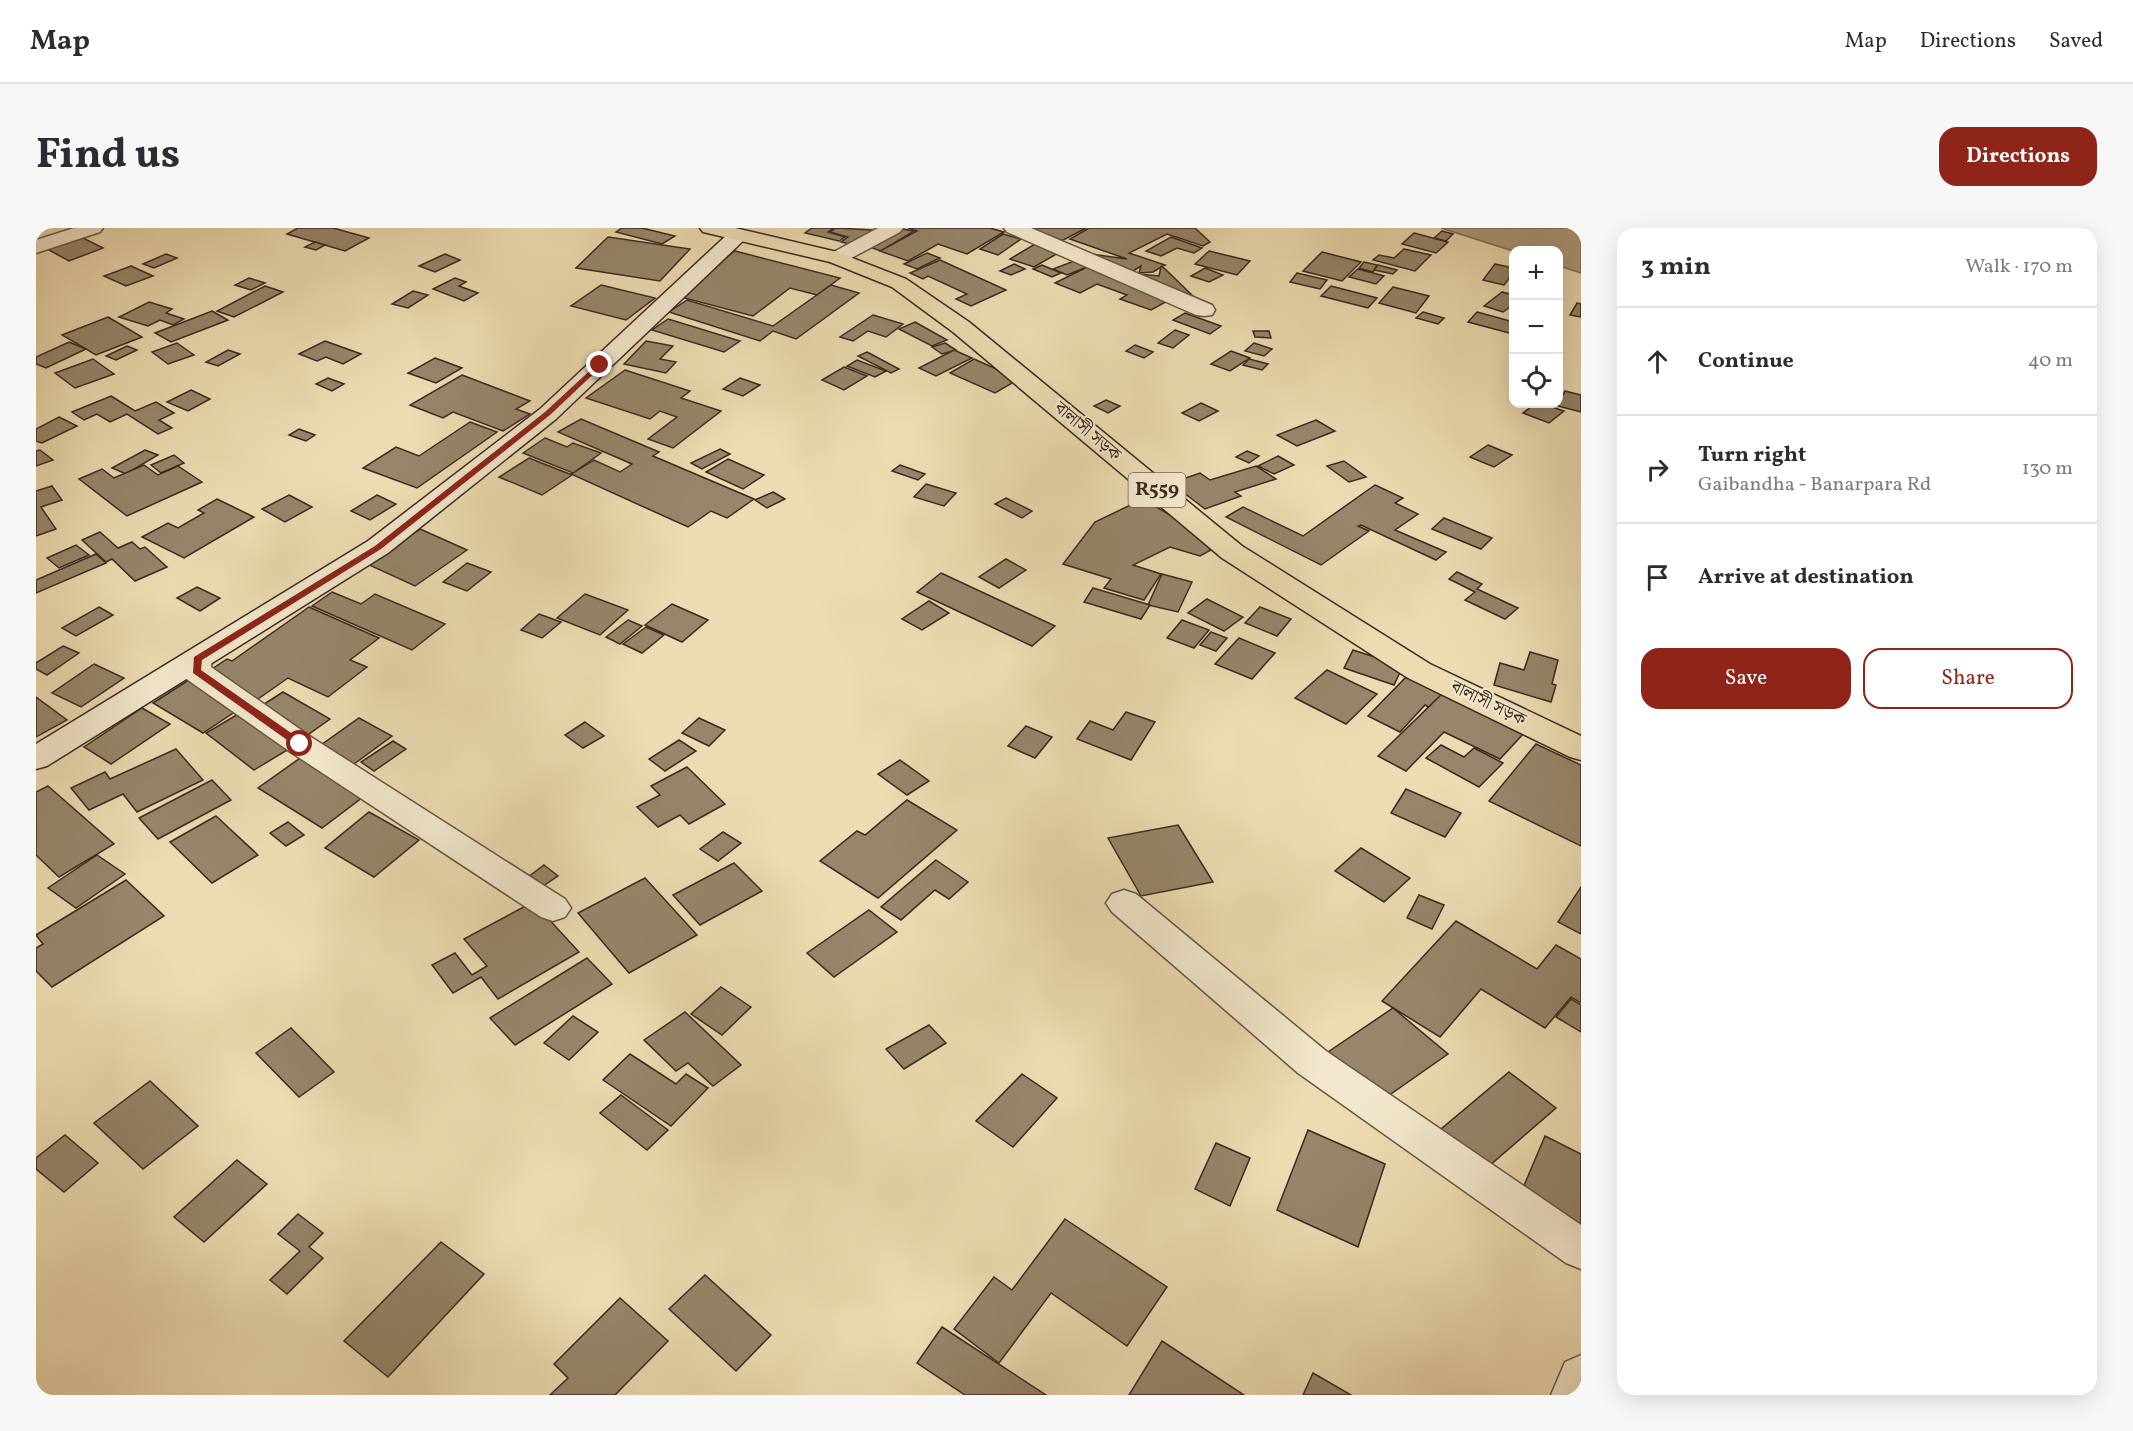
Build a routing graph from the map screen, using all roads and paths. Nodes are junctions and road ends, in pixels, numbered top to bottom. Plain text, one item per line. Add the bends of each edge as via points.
1 (93, 228) edge
2 (710, 228) edge
3 (893, 228) edge
4 (1014, 228) edge
5 (737, 236) junction
6 (36, 247) edge
7 (837, 258) junction
8 (1204, 310) dead end
9 (197, 658) junction
10 (1581, 749) edge
11 (36, 758) edge
12 (1124, 903) dead end
13 (553, 908) dead end
14 (1581, 1249) edge
15 (1581, 1377) edge
16 (1574, 1395) edge

1 - 6 street
2 - 5 main road, R559
3 - 7 street
4 - 8 street
5 - 7 main road, বালাসী সড়ক / R559
5 - 9 street via 548,414 378,547
7 - 10 main road, বালাসী সড়ক / R559 via 899,283 961,327 1232,552 1419,671
9 - 11 street
9 - 13 street via 196,671 300,744
12 - 14 street via 1312,1062
15 - 16 street

